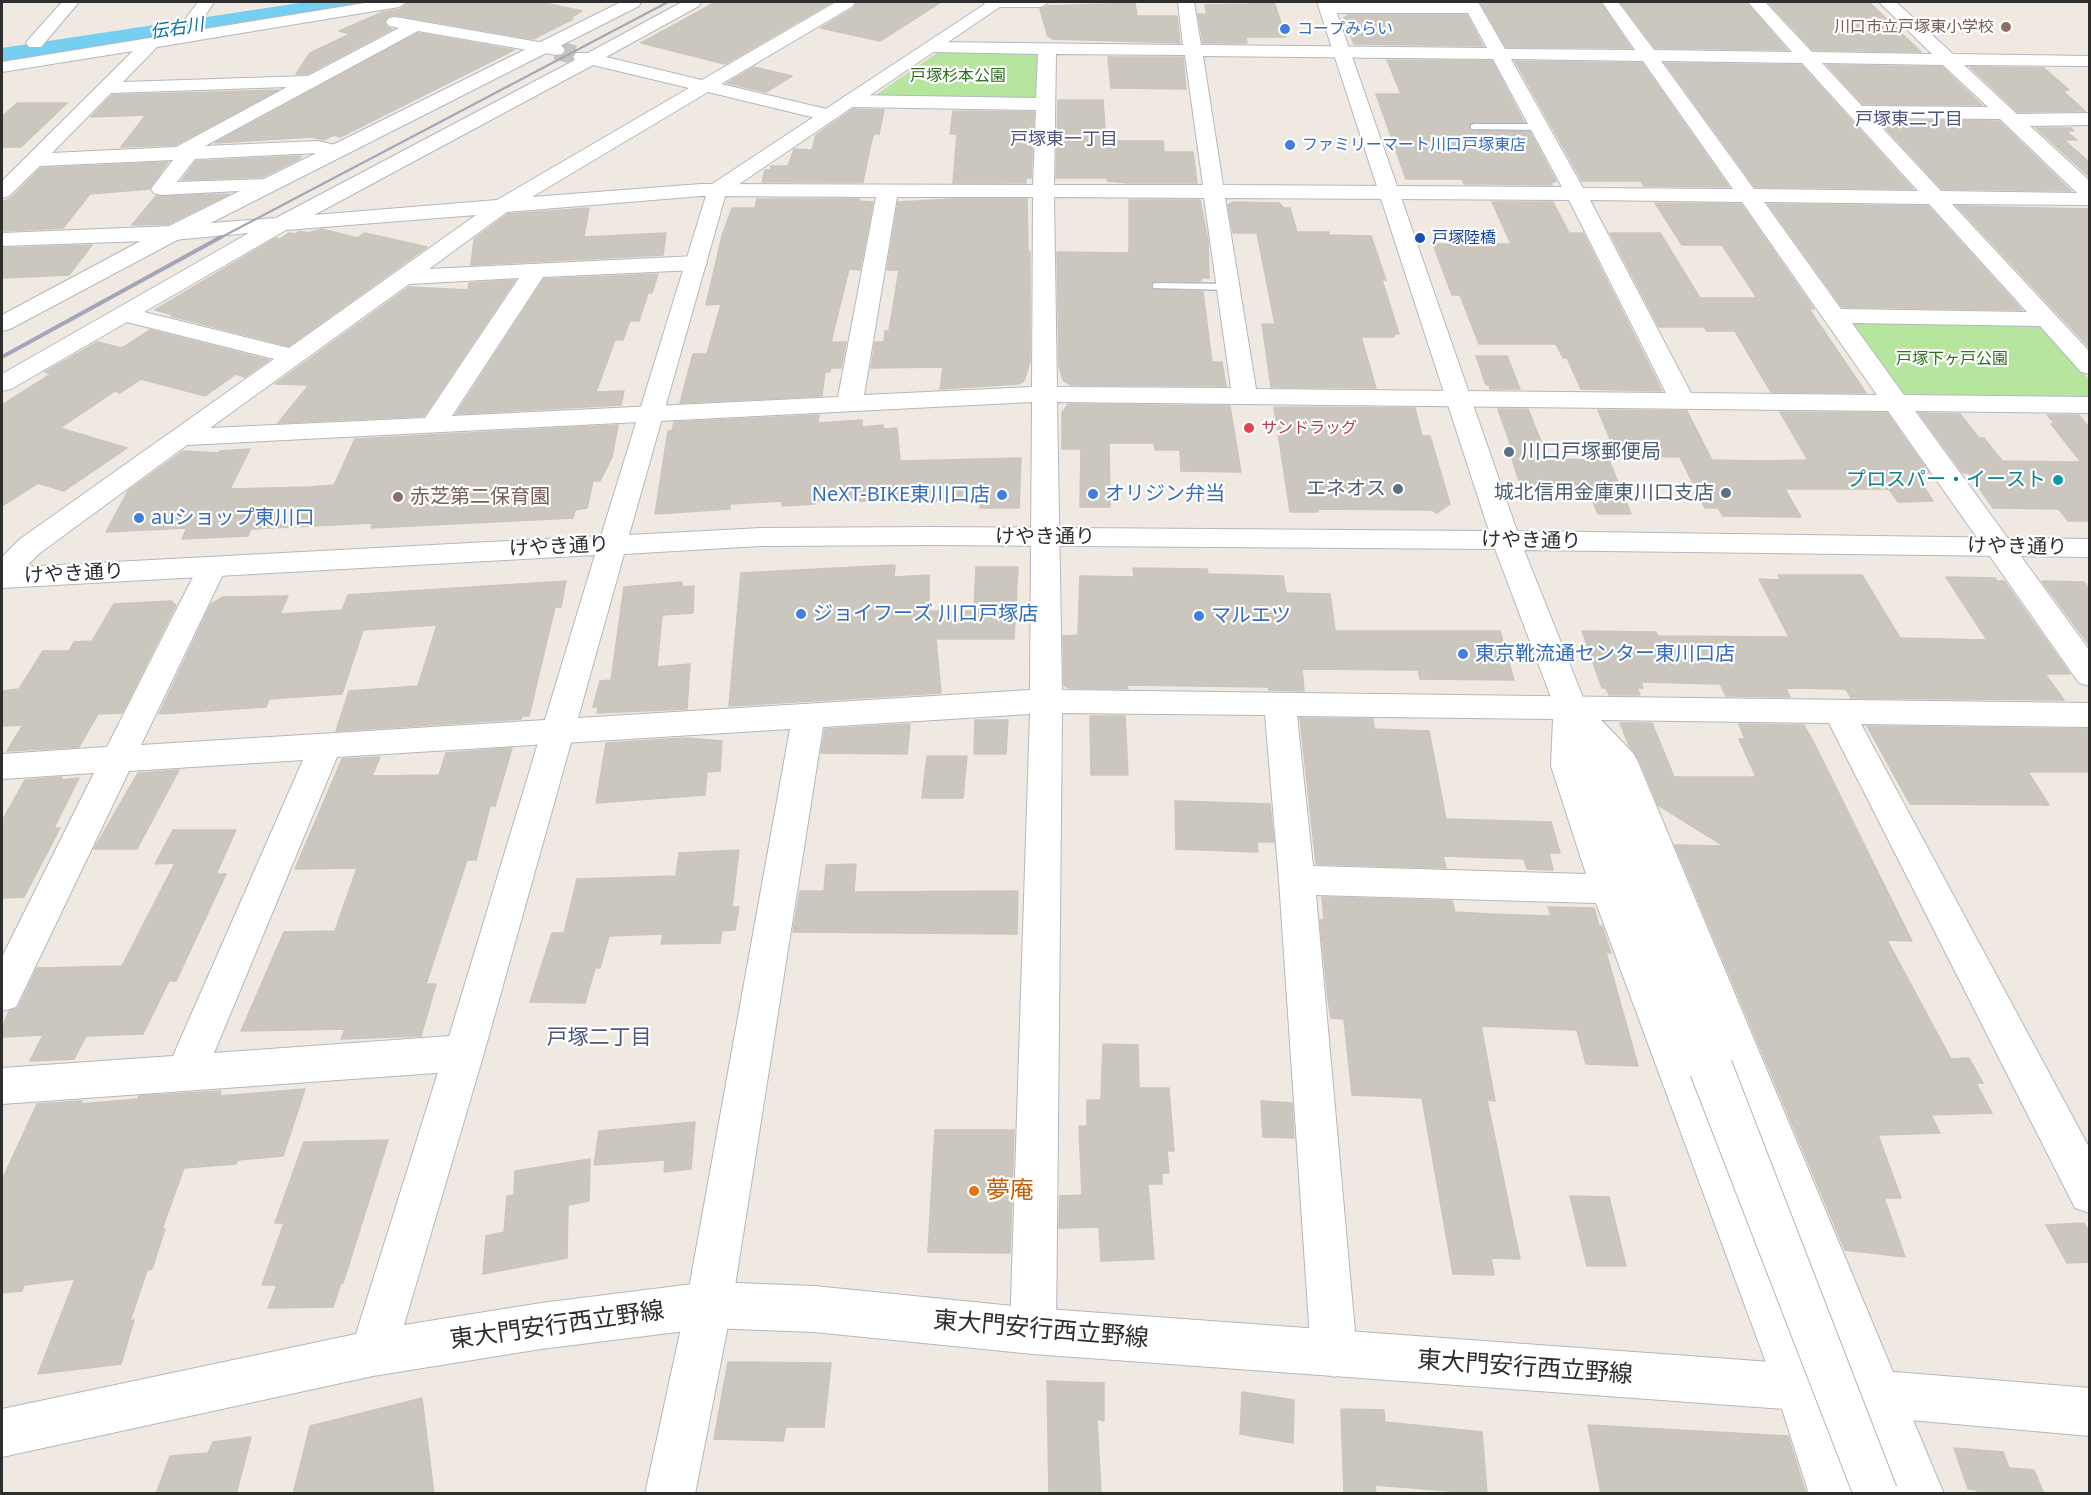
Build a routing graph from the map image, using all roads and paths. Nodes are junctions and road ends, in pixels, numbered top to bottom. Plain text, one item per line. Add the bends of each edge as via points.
1 (71, 2) edge
2 (206, 2) edge
3 (297, 2) edge
4 (399, 2) edge
5 (627, 2) edge
6 (693, 2) edge
7 (847, 2) edge
8 (995, 2) edge
9 (1041, 2) edge
10 (1186, 2) edge
11 (1610, 2) edge
12 (1756, 2) edge
13 (1887, 2) edge
14 (1326, 5) edge
15 (1472, 5) edge
16 (349, 6) edge
17 (195, 18) junction
18 (417, 26) junction
19 (79, 37) dead end
20 (57, 40) dead end
21 (35, 43) junction
22 (150, 44) junction
23 (13, 46) dead end
24 (932, 47) junction
25 (549, 49) junction
26 (1047, 50) junction
27 (1194, 51) junction
28 (1341, 52) junction
29 (1497, 54) junction
30 (1648, 56) junction
31 (584, 57) junction
32 (1807, 58) junction
33 (1947, 59) junction
34 (2090, 61) edge
35 (2, 67) edge
36 (314, 80) junction
37 (705, 85) junction
38 (105, 88) junction
39 (1045, 104) junction
40 (839, 108) junction
41 (1858, 112) junction
42 (2009, 116) junction
43 (2090, 119) edge
44 (1474, 127) dead end
45 (1538, 127) junction
46 (338, 151) junction
47 (183, 153) junction
48 (34, 160) junction
49 (270, 185) junction
50 (717, 190) junction
51 (888, 190) junction
52 (1043, 191) junction
53 (2, 192) edge
54 (1389, 192) junction
55 (1216, 193) junction
56 (2090, 193) edge
57 (1577, 196) junction
58 (1749, 197) junction
59 (1938, 198) junction
60 (2090, 199) edge
61 (499, 208) junction
62 (281, 224) junction
63 (173, 233) junction
64 (2, 239) edge
65 (696, 263) junction
66 (535, 272) junction
67 (403, 277) junction
68 (1157, 286) dead end
69 (1229, 287) junction
70 (123, 314) junction
71 (1836, 316) junction
72 (2046, 319) junction
73 (2, 324) edge
74 (292, 356) junction
75 (2090, 367) edge
76 (2, 384) edge
77 (1043, 394) junction
78 (1244, 394) junction
79 (1459, 398) junction
80 (1683, 402) junction
81 (850, 403) junction
82 (1897, 404) junction
83 (2090, 405) edge
84 (651, 414) junction
85 (433, 425) junction
86 (178, 438) junction
87 (1044, 537) junction
88 (1506, 540) junction
89 (615, 543) junction
90 (1999, 547) junction
91 (2090, 548) edge
92 (212, 566) junction
93 (2, 576) edge
94 (2090, 675) edge
95 (1046, 701) junction
96 (1280, 706) junction
97 (1570, 707) junction
98 (1838, 710) junction
99 (809, 714) junction
100 (2090, 715) edge
101 (559, 732) junction
102 (326, 745) junction
103 (117, 758) junction
104 (2, 766) edge
105 (1297, 880) junction
106 (1609, 889) junction
107 (2, 995) edge
108 (464, 1053) junction
109 (185, 1073) junction
110 (2, 1086) edge
111 (2090, 1193) edge
112 (709, 1305) junction
113 (1034, 1331) junction
114 (373, 1353) junction
115 (1334, 1354) junction
116 (1798, 1387) junction
117 (1879, 1395) junction
118 (2090, 1413) edge
119 (2, 1433) edge
120 (670, 1494) edge
121 (1834, 1494) edge
122 (1876, 1494) edge
123 (1920, 1494) edge

1 - 21 street
2 - 17 street
3 - 17 street
4 - 16 street
5 - 25 street
6 - 31 street
7 - 37 street
8 - 9 street
8 - 24 street
10 - 27 street
11 - 30 street
12 - 32 street
13 - 33 street
14 - 15 street
14 - 28 street
15 - 29 street
16 - 18 street via 357,15
16 - 22 street
17 - 19 street
18 - 25 street
18 - 36 street
20 - 21 street
21 - 23 street
22 - 35 street
22 - 38 street
24 - 26 street
24 - 40 street
25 - 46 street
26 - 27 street
26 - 39 street
27 - 28 street
27 - 55 street
28 - 29 street
28 - 54 street
29 - 30 street
29 - 45 street
30 - 32 street
30 - 58 street
31 - 37 street
31 - 62 street
32 - 33 street
32 - 41 street
33 - 34 street
33 - 42 street
36 - 38 street
36 - 47 street
37 - 40 street
37 - 61 street
38 - 48 street
39 - 40 street
39 - 52 street
40 - 50 street
41 - 42 street
41 - 59 street
42 - 43 street
42 - 56 street
44 - 45 lane
45 - 57 street
46 - 47 street via 317,147
46 - 49 street
47 - 48 street
47 - 49 street via 161,189
48 - 53 street
49 - 63 street
50 - 51 street
50 - 61 street
50 - 65 street
51 - 52 street
51 - 81 street
52 - 55 street
52 - 77 street
54 - 55 street
54 - 57 street
54 - 79 street
55 - 69 street
57 - 58 street
57 - 80 street
58 - 59 street
58 - 71 street
59 - 60 street
59 - 72 street
61 - 62 street
61 - 67 street
62 - 63 street
62 - 70 street
63 - 64 street
63 - 73 street
65 - 66 street
65 - 84 street
66 - 67 street
66 - 85 street
67 - 74 street
68 - 69 lane
69 - 78 street
70 - 74 street
70 - 76 street
71 - 72 street
71 - 82 street
72 - 75 street
74 - 86 street
77 - 78 street
77 - 81 street
77 - 87 street
78 - 79 street
79 - 80 street
79 - 88 street
80 - 82 street
81 - 84 street
82 - 83 street
82 - 90 street
84 - 85 street
84 - 89 street
85 - 86 street
86 - 93 street via 30,546
87 - 88 street, けやき通り
87 - 89 street, けやき通り via 818,536
87 - 95 street
88 - 90 street, けやき通り
88 - 97 street
89 - 92 street, けやき通り
89 - 101 street
90 - 91 street, けやき通り
90 - 94 street
92 - 93 street, けやき通り
92 - 103 street
95 - 96 street
95 - 99 street
95 - 113 street
96 - 97 street
96 - 105 street
97 - 98 street
97 - 106 street via 1568,766
97 - 117 street via 1620,762
97 - 122 street, bridge
98 - 100 street
98 - 111 street
99 - 101 street
99 - 112 street
101 - 102 street
101 - 108 street
102 - 103 street
102 - 109 street
103 - 104 street
103 - 107 street
105 - 106 street
105 - 115 street
106 - 116 street
108 - 109 street
108 - 114 street
109 - 110 street
112 - 113 street, 東大門安行西立野線 via 814,1309
112 - 114 street, 東大門安行西立野線
112 - 120 street
113 - 115 street, 東大門安行西立野線
114 - 119 street, 東大門安行西立野線
115 - 116 street, 東大門安行西立野線
116 - 117 street, 東大門安行西立野線
116 - 121 street
117 - 118 street, 東大門安行西立野線
117 - 123 street

